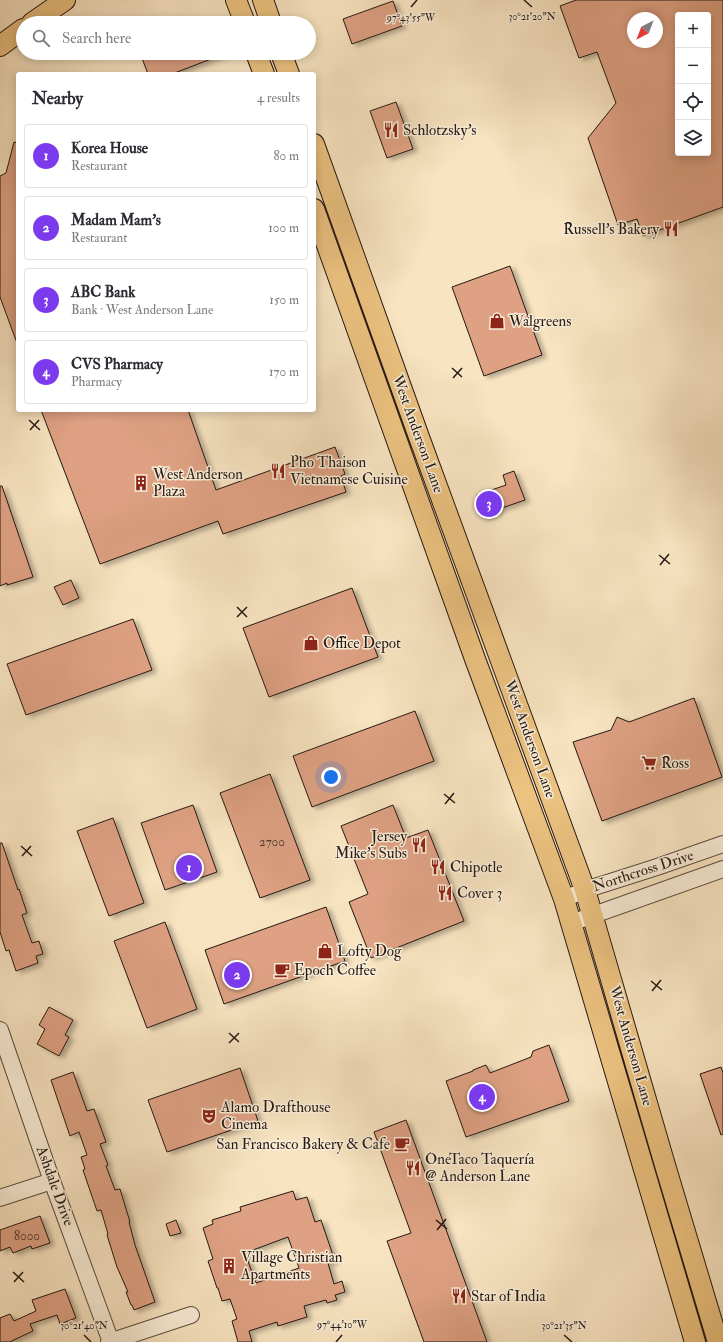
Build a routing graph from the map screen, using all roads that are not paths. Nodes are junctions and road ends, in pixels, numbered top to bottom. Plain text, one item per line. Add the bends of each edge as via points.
1 (65, 0) edge
2 (236, 0) edge
3 (263, 0) edge
4 (42, 16) edge
5 (242, 16) edge
6 (269, 16) edge
7 (16, 34) edge
8 (0, 46) edge
9 (259, 60) edge
10 (284, 60) edge
11 (263, 72) edge
12 (288, 72) edge
13 (316, 150) edge
14 (316, 215) edge
15 (349, 241) junction
16 (328, 249) junction
17 (465, 563) junction
18 (444, 572) junction
19 (475, 659) junction
20 (535, 752) junction
21 (723, 844) edge
22 (723, 869) edge
23 (586, 890) junction
24 (564, 899) junction
25 (593, 915) junction
26 (571, 923) junction
27 (0, 1030) edge
28 (52, 1181) junction
29 (0, 1198) edge
30 (684, 1230) junction
31 (665, 1239) junction
32 (191, 1315) dead end
33 (110, 1342) edge
34 (695, 1342) edge
35 (718, 1342) edge

1 - 4 main road
2 - 5 main road
3 - 6 main road
7 - 8 main road
9 - 11 main road
10 - 12 main road
13 - 15 main road, West Anderson Lane
14 - 16 main road, West Anderson Lane
15 - 16 main road
15 - 17 main road, West Anderson Lane
16 - 18 main road, West Anderson Lane
17 - 18 main road
17 - 20 main road, West Anderson Lane
18 - 19 main road, West Anderson Lane
19 - 20 main road via 493,667 517,733
19 - 24 main road, West Anderson Lane
20 - 23 main road, West Anderson Lane
21 - 23 street, Northcross Drive
22 - 25 street, Northcross Drive
23 - 24 street, Northcross Drive
23 - 25 main road, West Anderson Lane
24 - 26 main road, West Anderson Lane
25 - 26 street, Northcross Drive
25 - 30 main road, West Anderson Lane
26 - 31 main road, West Anderson Lane
27 - 28 street, Ashdale Drive
28 - 29 street
28 - 33 street, Ashdale Drive
30 - 31 main road
30 - 35 main road, West Anderson Lane
31 - 34 main road, West Anderson Lane
32 - 33 street

